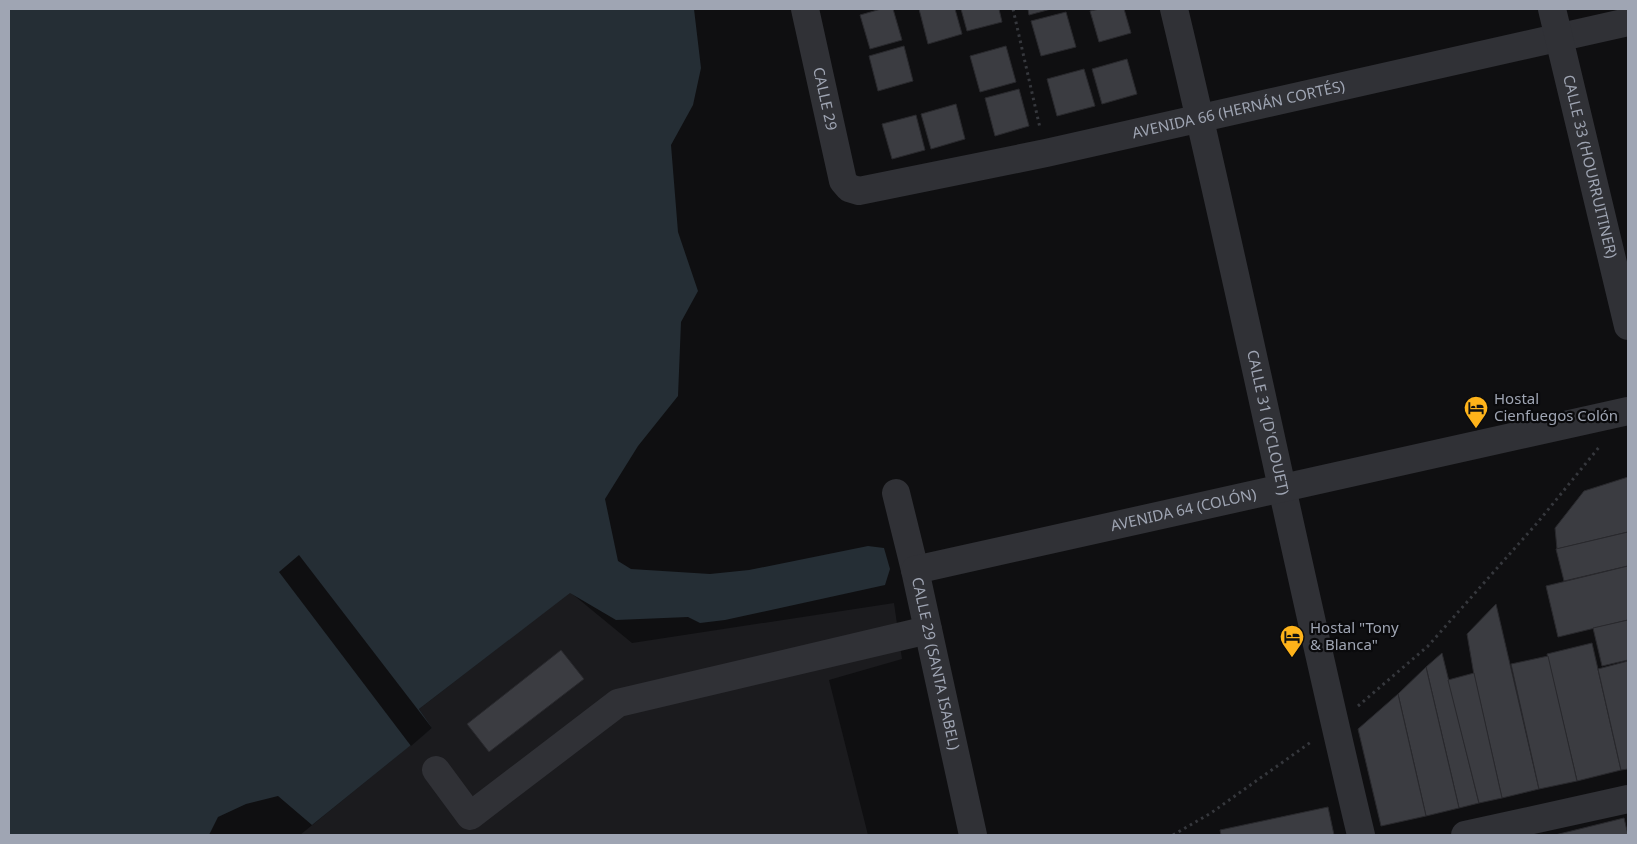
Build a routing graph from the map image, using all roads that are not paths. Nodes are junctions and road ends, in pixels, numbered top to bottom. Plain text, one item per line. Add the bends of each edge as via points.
1 (805, 9) edge
2 (1174, 9) edge
3 (1552, 9) edge
4 (1628, 22) edge
5 (1559, 37) junction
6 (1200, 118) junction
7 (849, 188) joint
8 (1628, 326) edge
9 (1628, 412) edge
10 (1283, 488) junction
11 (896, 493) dead end
12 (915, 570) junction
13 (928, 630) junction
14 (436, 770) dead end
15 (1628, 799) edge
16 (974, 835) edge
17 (1360, 835) edge
18 (1465, 835) edge

1 - 7 street, CALLE 29 via 843,181
2 - 6 street, CALLE 31 (D'CLOUET)
3 - 5 street, CALLE 33 (HOURRUITINER)
4 - 5 street, AVENIDA 66 (HERNÁN CORTÉS)
5 - 6 street, AVENIDA 66 (HERNÁN CORTÉS)
5 - 8 street, CALLE 33 (HOURRUITINER)
6 - 7 street, AVENIDA 66 (HERNÁN CORTÉS) via 858,191
6 - 10 street, CALLE 31 (D'CLOUET)
9 - 10 street, AVENIDA 64 (COLÓN)
10 - 12 street, AVENIDA 64 (COLÓN)
10 - 17 street, CALLE 31 (D'CLOUET)
11 - 12 street, CALLE 29 (SANTA ISABEL)
12 - 13 street, CALLE 29 (SANTA ISABEL)
13 - 14 street via 618,703 470,816
13 - 16 street, CALLE 29 (SANTA ISABEL)
15 - 18 street

